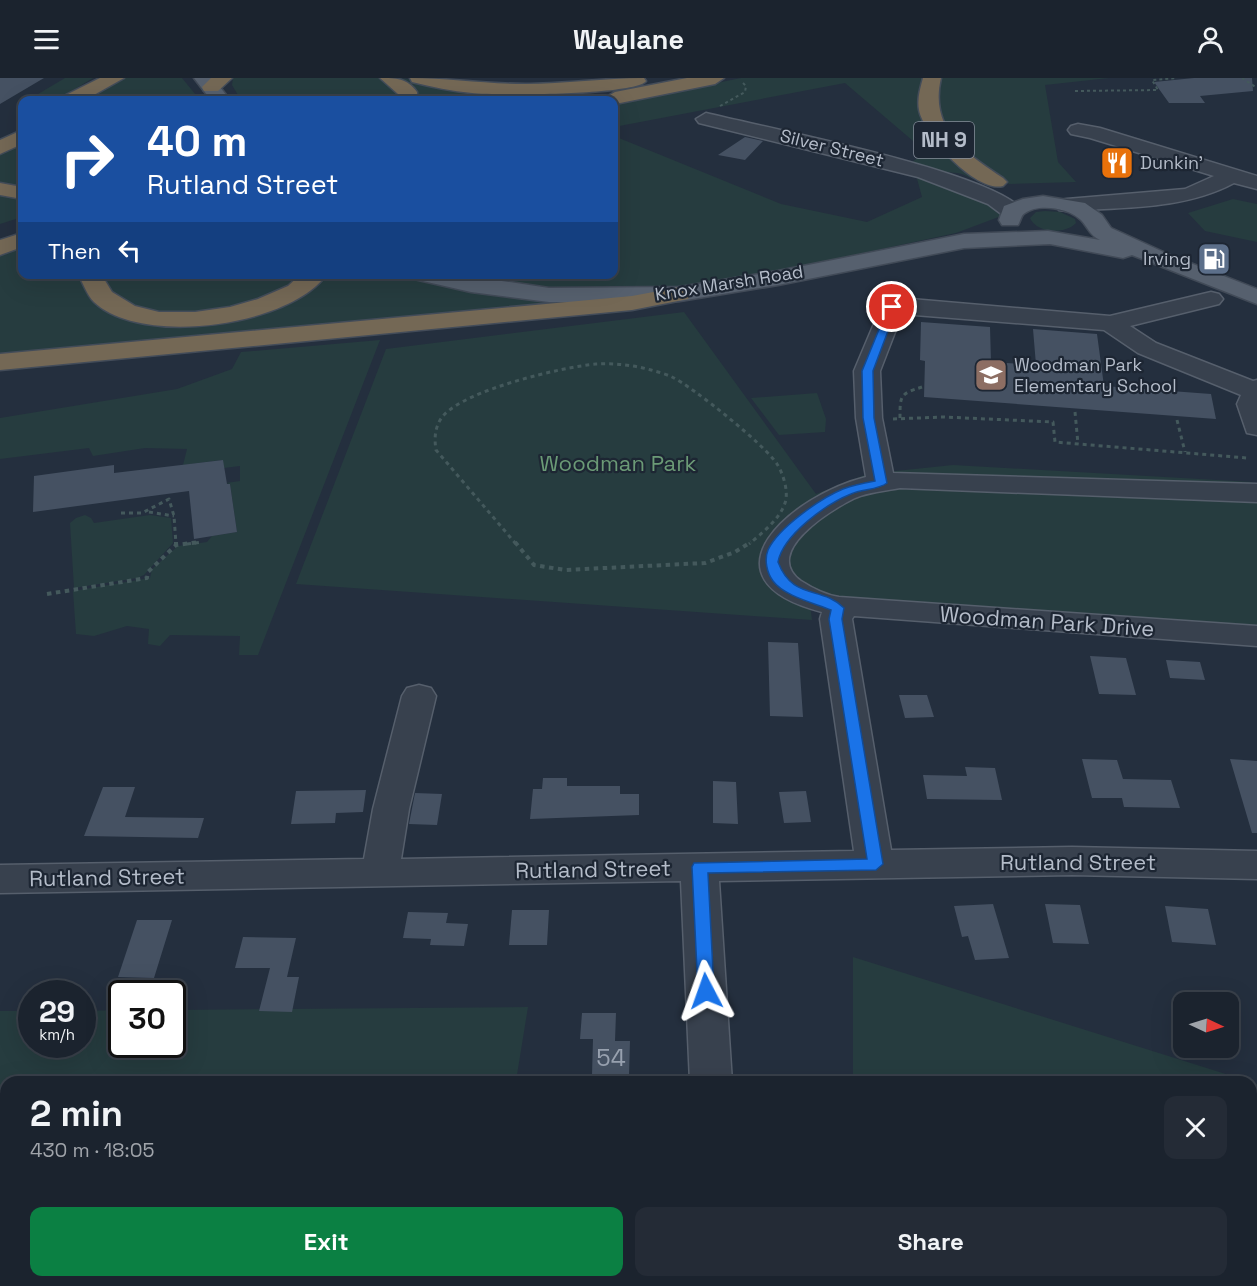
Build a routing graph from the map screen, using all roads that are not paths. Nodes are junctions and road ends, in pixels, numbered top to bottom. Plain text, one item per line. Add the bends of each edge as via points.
1 (114, 78) edge
2 (389, 78) edge
3 (419, 78) edge
4 (715, 78) edge
5 (932, 78) edge
6 (646, 80) edge
7 (79, 96) edge
8 (408, 96) edge
9 (561, 96) edge
10 (618, 97) edge
11 (706, 119) road end
12 (18, 128) edge
13 (1078, 130) dead end
14 (0, 137) edge
15 (18, 138) edge
16 (0, 148) edge
17 (1232, 175) junction
18 (996, 182) junction
19 (956, 183) junction
20 (1257, 183) edge
21 (0, 189) edge
22 (18, 192) edge
23 (1132, 199) junction
24 (1056, 204) junction
25 (1011, 216) junction
26 (1095, 223) junction
27 (18, 225) edge
28 (0, 232) edge
29 (1053, 238) junction
30 (18, 241) edge
31 (964, 241) junction
32 (0, 248) edge
33 (1162, 260) junction
34 (91, 279) edge
35 (310, 279) edge
36 (444, 279) edge
37 (680, 294) junction
38 (1257, 297) edge
39 (1211, 299) dead end
40 (1110, 323) junction
41 (0, 362) edge
42 (1256, 389) edge
43 (1257, 428) edge
44 (881, 483) junction
45 (1257, 493) edge
46 (838, 608) junction
47 (1257, 636) edge
48 (420, 696) dead end
49 (876, 864) junction
50 (1257, 865) edge
51 (699, 867) junction
52 (380, 872) junction
53 (0, 879) edge
54 (711, 1076) edge

1 - 7 highway
2 - 8 highway via 403,86
3 - 6 highway via 455,86 513,90
4 - 10 highway
5 - 18 highway, NH 9 via 927,104 938,133 967,162
6 - 9 highway
11 - 19 street, Silver Street via 882,160
12 - 14 highway
13 - 17 street
15 - 16 highway
17 - 20 street
17 - 23 street via 1196,193
18 - 19 street, Silver Street
18 - 24 main road, Silver Street / NH 9
19 - 25 street, Silver Street via 996,199
21 - 22 highway
23 - 24 street
23 - 26 street via 1103,211
24 - 25 main road, NH 9 via 1029,204
24 - 26 main road, NH 9 via 1084,211
25 - 29 main road, NH 9 via 1027,233
25 - 31 main road, Knox Marsh Road / NH 9 via 977,230
26 - 29 main road, NH 9 via 1083,236
26 - 33 main road, NH 9 via 1103,233
27 - 28 highway
29 - 31 main road, Knox Marsh Road / NH 9
29 - 33 main road, NH 9
30 - 32 highway
31 - 37 main road, Knox Marsh Road / NH 9
33 - 38 main road, NH 9
34 - 35 highway via 98,295 114,306 152,317 183,320 265,307 291,295
36 - 37 main road, Knox Marsh Road / NH 9 via 549,294
37 - 41 highway via 632,303
39 - 40 street
40 - 42 street via 1148,348
40 - 44 street via 892,307 867,371 869,418
42 - 43 street via 1250,404
44 - 45 street via 924,479
44 - 46 street via 848,491 819,506 774,550 772,570 778,580
46 - 47 street, Woodman Park Drive
46 - 49 street via 836,619
48 - 52 street via 390,809
49 - 50 street, Rutland Street via 1095,861
49 - 51 street, Rutland Street
51 - 52 street, Rutland Street
51 - 54 street
52 - 53 street, Rutland Street

